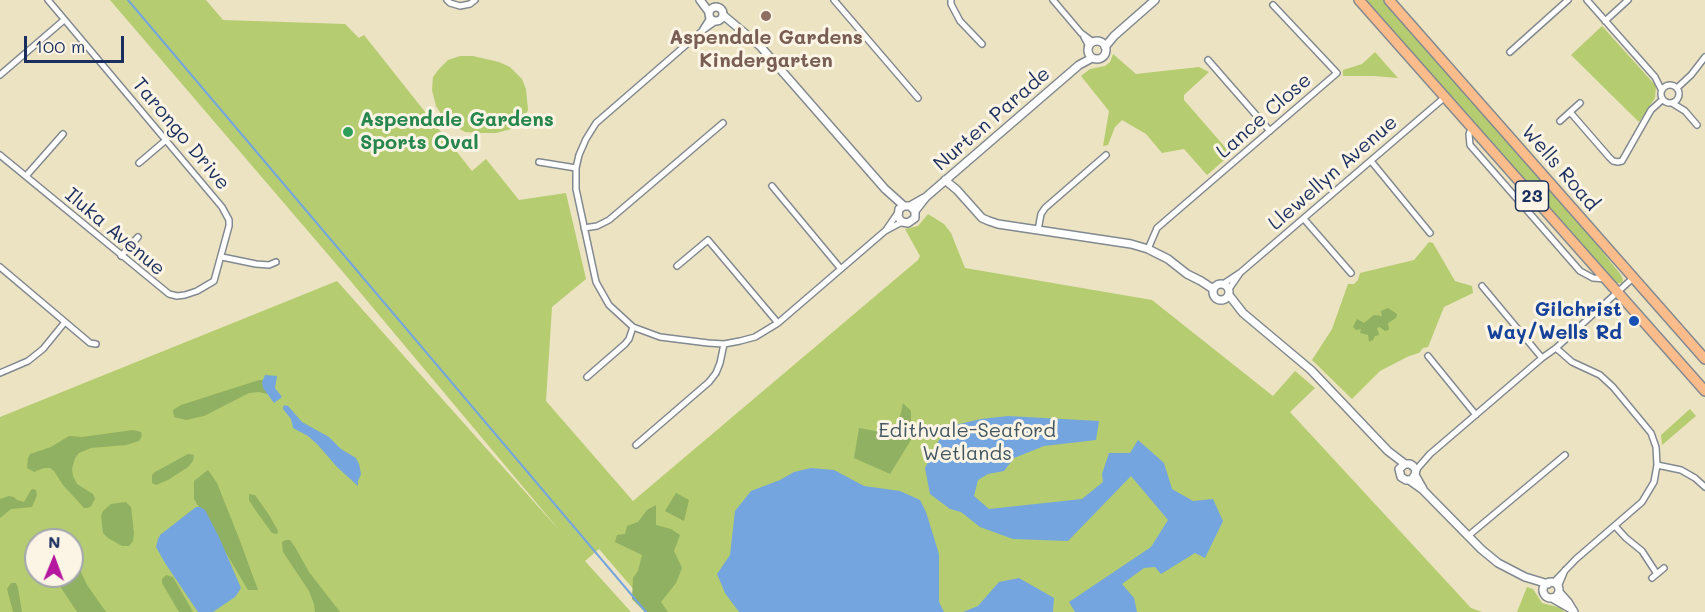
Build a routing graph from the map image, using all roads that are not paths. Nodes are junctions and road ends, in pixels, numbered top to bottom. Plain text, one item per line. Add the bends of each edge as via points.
1 (48, 0) edge
2 (447, 0) edge
3 (475, 0) edge
4 (701, 0) edge
5 (834, 0) edge
6 (951, 0) edge
7 (1053, 0) edge
8 (1155, 0) edge
9 (1359, 0) edge
10 (1389, 0) edge
11 (1568, 0) edge
12 (1587, 0) edge
13 (1628, 0) edge
14 (1273, 5) dead end
15 (715, 15) junction
16 (64, 20) junction
17 (1605, 21) junction
18 (982, 44) dead end
19 (1095, 48) junction
20 (1510, 52) dead end
21 (1705, 57) edge
22 (1208, 60) dead end
23 (0, 75) edge
24 (1655, 77) junction
25 (1668, 84) junction
26 (1677, 88) junction
27 (1661, 89) junction
28 (1445, 97) junction
29 (918, 98) dead end
30 (1678, 98) junction
31 (1662, 100) junction
32 (1581, 103) dead end
33 (1672, 103) junction
34 (1685, 111) junction
35 (1570, 112) junction
36 (1560, 121) dead end
37 (723, 123) dead end
38 (1697, 125) dead end
39 (1270, 131) junction
40 (63, 134) dead end
41 (166, 140) junction
42 (0, 155) edge
43 (1106, 155) dead end
44 (1371, 161) junction
45 (539, 162) dead end
46 (139, 163) dead end
47 (576, 168) junction
48 (26, 176) junction
49 (947, 179) junction
50 (772, 186) dead end
51 (891, 196) junction
52 (909, 208) junction
53 (897, 213) junction
54 (1304, 219) junction
55 (902, 222) junction
56 (584, 228) junction
57 (1038, 230) junction
58 (885, 231) junction
59 (1430, 232) dead end
60 (138, 237) dead end
61 (1148, 249) junction
62 (122, 256) junction
63 (222, 256) junction
64 (276, 262) dead end
65 (677, 266) dead end
66 (0, 267) edge
67 (841, 269) junction
68 (1351, 273) dead end
69 (217, 274) joint
70 (1634, 278) junction
71 (1482, 286) dead end
72 (1223, 290) junction
73 (1617, 292) junction
74 (65, 322) junction
75 (778, 323) junction
76 (633, 327) junction
77 (96, 344) dead end
78 (724, 344) junction
79 (1556, 348) junction
80 (1428, 356) dead end
81 (1542, 358) junction
82 (1705, 359) edge
83 (0, 373) edge
84 (587, 377) dead end
85 (1705, 391) edge
86 (1476, 415) junction
87 (636, 445) dead end
88 (1565, 455) dead end
89 (1657, 465) junction
90 (1409, 469) junction
91 (1408, 480) junction
92 (1705, 487) edge
93 (1423, 490) junction
94 (1616, 526) junction
95 (1468, 536) junction
96 (1664, 568) dead end
97 (1657, 574) junction
98 (1652, 578) dead end
99 (1552, 587) junction
100 (1551, 598) junction
101 (1573, 611) edge

1 - 16 street, Tarongo Drive
2 - 3 street via 460,6
4 - 15 street
5 - 29 street
6 - 18 street via 960,21
7 - 19 street
8 - 19 street, Nurten Parade
9 - 28 main road, Wells Road / 23
10 - 70 main road, Wells Road / 23
11 - 20 street
12 - 17 street
13 - 17 street
14 - 39 street, Lance Close via 1337,73
15 - 47 street via 702,31 596,123
15 - 51 street via 760,46
16 - 23 street
16 - 41 street, Tarongo Drive
17 - 24 street
19 - 49 street, Nurten Parade
21 - 26 street
22 - 39 street
24 - 25 street
24 - 27 street
25 - 26 street
25 - 27 street
26 - 30 street
27 - 31 street
28 - 44 street, Llewellyn Avenue
28 - 73 main road, Wells Road / 23
30 - 33 street
30 - 34 street
31 - 33 street
31 - 35 street via 1651,110 1618,162 1609,157
32 - 35 street
33 - 34 street
34 - 38 street
35 - 36 street
37 - 56 street via 609,220
39 - 61 street, Lance Close via 1157,228
40 - 48 street
41 - 46 street
41 - 63 street, Tarongo Drive via 226,214 229,226
42 - 48 street, Iluka Avenue
43 - 57 street via 1046,208
44 - 54 street, Llewellyn Avenue
44 - 59 street
45 - 47 street
47 - 56 street
48 - 62 street, Iluka Avenue
49 - 52 street, Nurten Parade
49 - 57 street via 982,218
50 - 67 street
51 - 52 street
51 - 53 street
52 - 53 street
52 - 55 street via 913,220
53 - 55 street
53 - 58 street
54 - 68 street
54 - 72 street, Llewellyn Avenue
55 - 58 street
56 - 76 street via 596,282 609,305
57 - 61 street
58 - 67 street
60 - 62 street
61 - 72 street via 1187,274
62 - 69 street, Iluka Avenue via 160,288 177,296 209,285
63 - 64 street via 256,264
63 - 69 street, Tarongo Drive
65 - 75 street via 708,240
66 - 74 street
67 - 75 street
70 - 73 street
70 - 82 main road, Wells Road / 23
71 - 81 street
72 - 90 street via 1316,375
73 - 79 street
73 - 85 main road, Wells Road / 23
74 - 77 street
74 - 83 street via 36,355
75 - 78 street via 755,337
76 - 78 street via 660,337
76 - 84 street via 625,344
78 - 87 street via 720,363 709,382
79 - 81 street
79 - 89 street via 1613,387 1651,433
80 - 86 street
81 - 86 street
86 - 90 street
88 - 95 street
89 - 92 street via 1681,470
89 - 94 street via 1647,495
90 - 91 street
90 - 91 street via 1401,477
90 - 93 street
91 - 93 street
93 - 95 street
94 - 97 street via 1642,551
94 - 99 street via 1566,568
95 - 99 street via 1498,563
96 - 97 street
97 - 98 street
99 - 100 street via 1556,596
99 - 100 street via 1545,595
99 - 101 street
100 - 101 street

